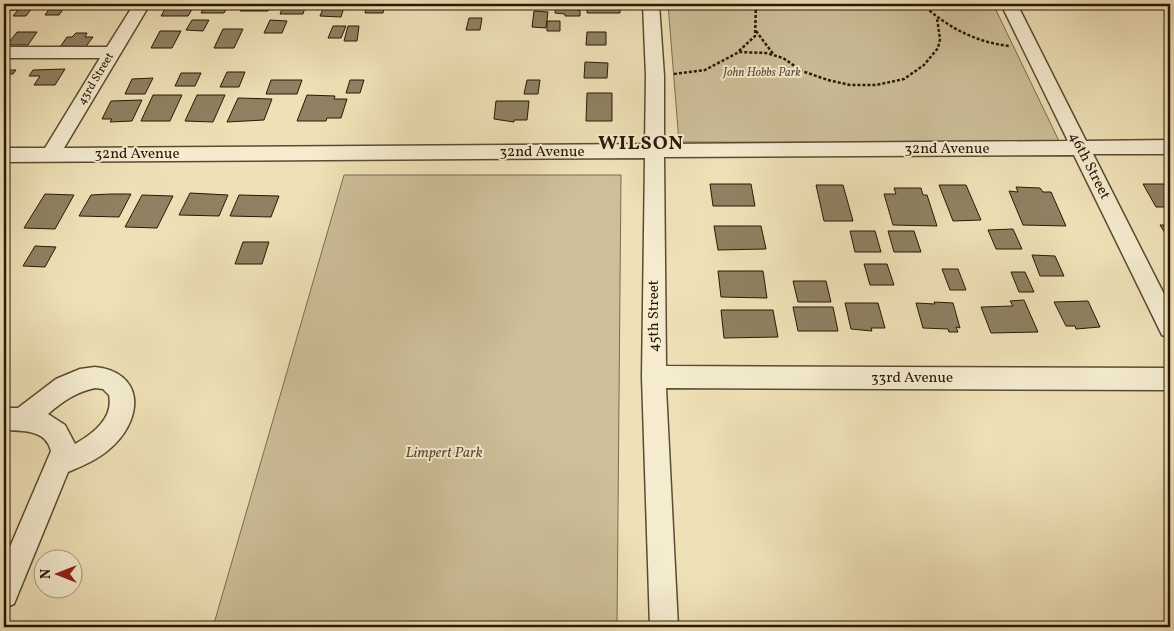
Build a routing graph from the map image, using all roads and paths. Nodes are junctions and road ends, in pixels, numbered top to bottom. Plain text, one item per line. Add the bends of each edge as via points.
1 (142, 4) edge
2 (651, 4) edge
3 (756, 4) edge
4 (922, 4) edge
5 (1009, 4) edge
6 (937, 18) junction
7 (756, 31) junction
8 (1029, 44) junction
9 (4, 52) edge
10 (739, 52) junction
11 (112, 53) junction
12 (774, 56) junction
13 (655, 76) junction
14 (1170, 147) edge
15 (1079, 148) junction
16 (654, 151) junction
17 (4, 155) edge
18 (50, 155) junction
19 (1170, 328) edge
20 (654, 377) junction
21 (1170, 379) edge
22 (13, 419) edge
23 (60, 463) junction
24 (4, 594) edge
25 (664, 627) edge

1 - 11 street, 43rd Street
2 - 13 street, 45th Street
3 - 7 path
4 - 6 path
5 - 8 street, 46th Street
6 - 8 path via 991,45
6 - 12 path via 938,48 924,65 904,78 876,85 850,85 828,80
7 - 10 path
7 - 12 path
8 - 15 street, 46th Street
9 - 11 street
10 - 12 path
10 - 13 path via 705,70
11 - 18 street, 43rd Street
13 - 16 street, 45th Street
14 - 15 street, 32nd Avenue
15 - 16 street, 32nd Avenue
15 - 19 street, 46th Street
16 - 18 street, 32nd Avenue
16 - 20 street, 45th Street
17 - 18 street, 32nd Avenue
20 - 21 street, 33rd Avenue
20 - 25 street, 45th Street
22 - 23 street via 44,424 55,430 63,441
22 - 23 street via 78,381 104,377 115,382 123,398 116,424 90,450
23 - 24 street

